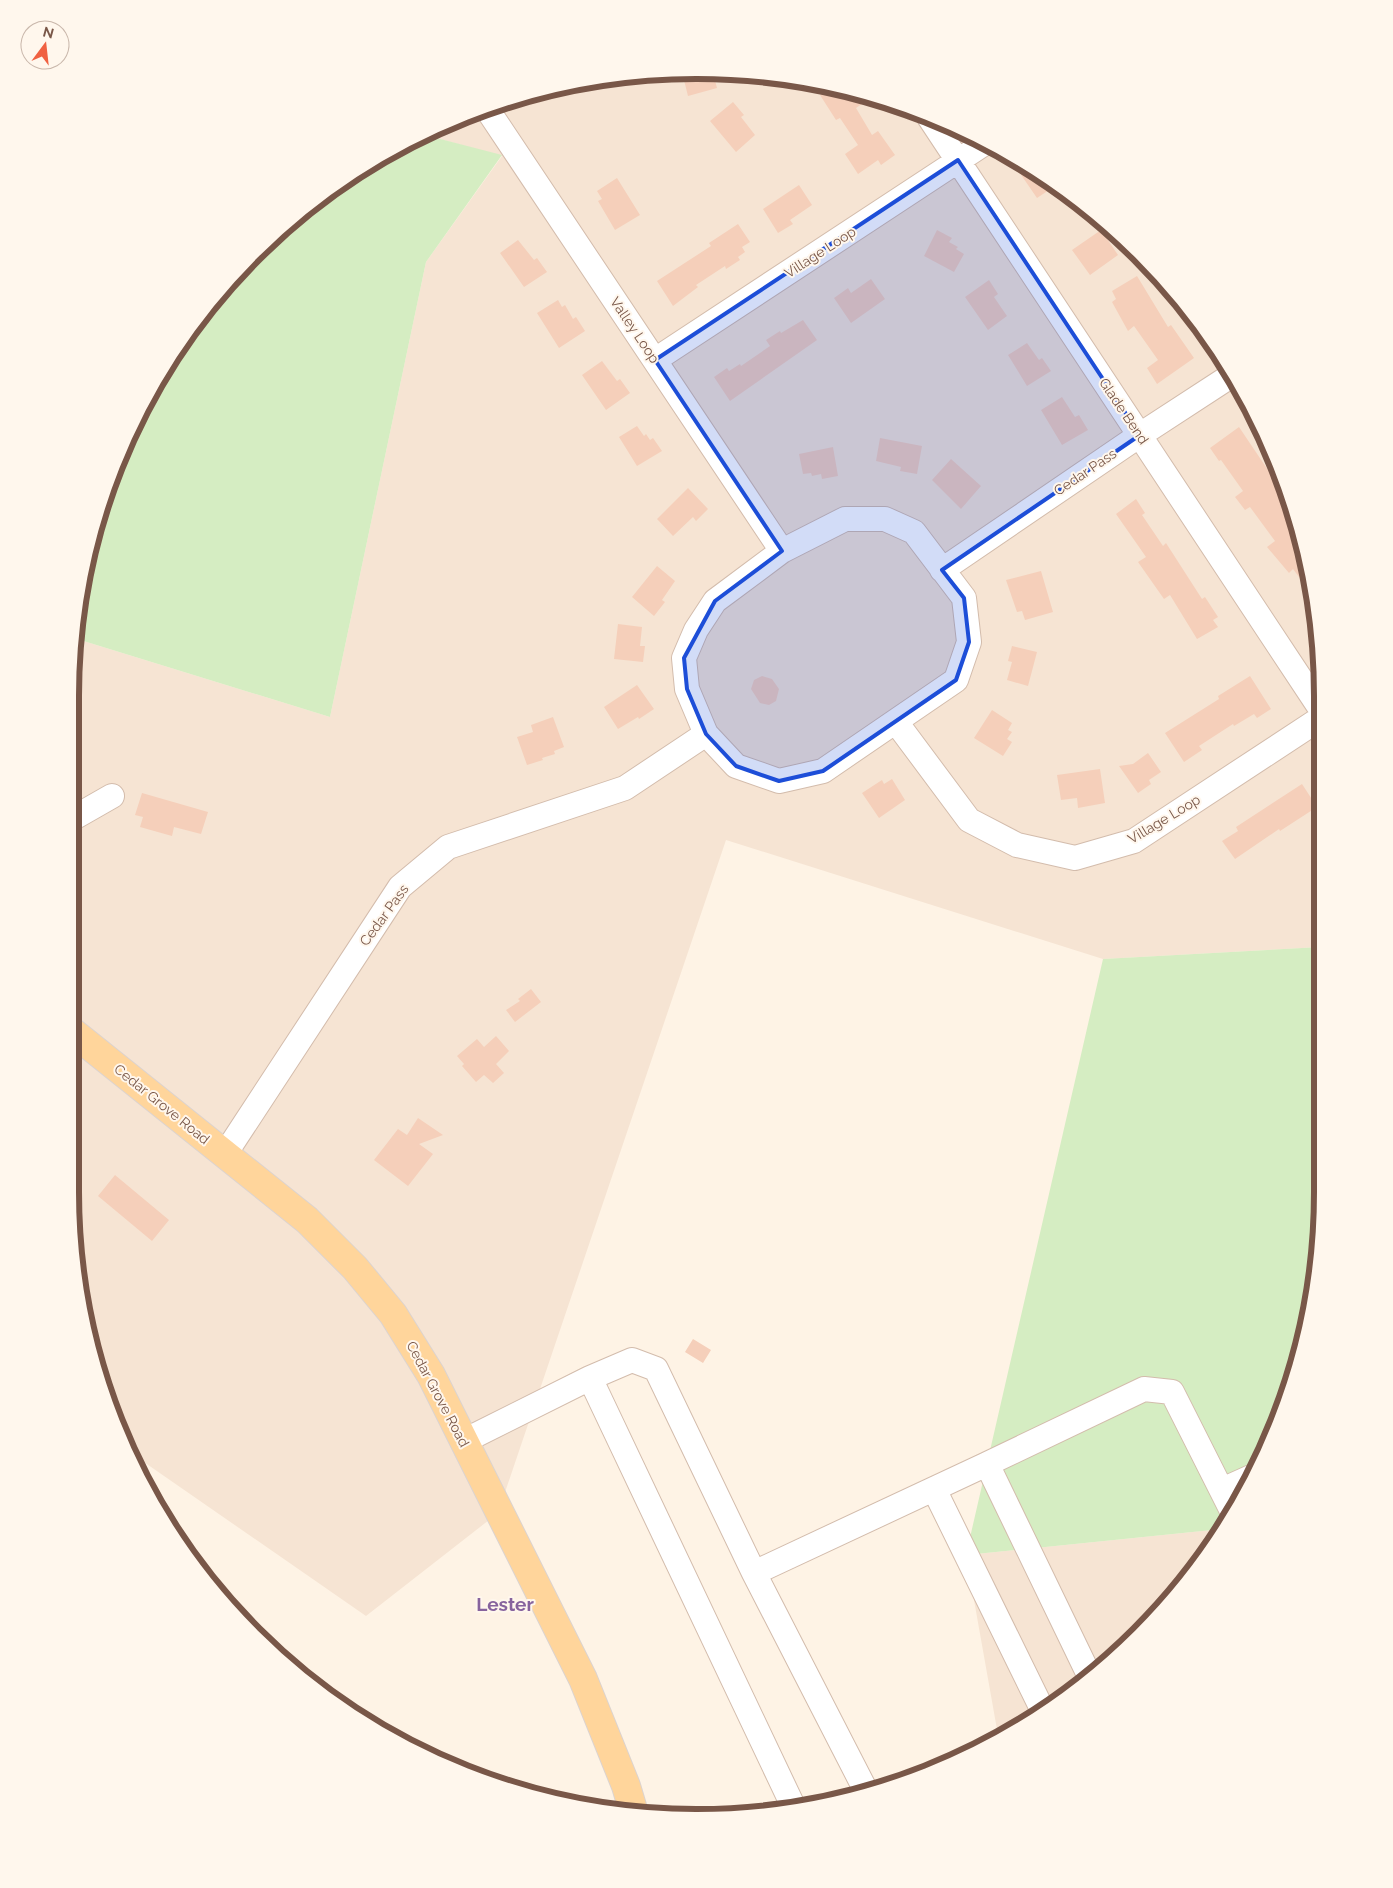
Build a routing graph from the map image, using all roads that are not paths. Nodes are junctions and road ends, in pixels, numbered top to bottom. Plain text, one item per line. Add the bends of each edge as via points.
1 (491, 115) edge
2 (936, 127) edge
3 (978, 147) edge
4 (958, 160) junction
5 (655, 360) junction
6 (1226, 379) edge
7 (1140, 435) junction
8 (782, 551) junction
9 (942, 570) junction
10 (1314, 699) edge
11 (896, 722) junction
12 (1314, 723) edge
13 (706, 734) junction
14 (112, 796) dead end
15 (79, 815) edge
16 (79, 1037) edge
17 (225, 1154) junction
18 (590, 1378) junction
19 (464, 1441) junction
20 (987, 1464) junction
21 (1242, 1481) edge
22 (934, 1489) junction
23 (1222, 1490) junction
24 (1229, 1504) edge
25 (754, 1573) junction
26 (1087, 1670) edge
27 (1040, 1705) edge
28 (863, 1786) edge
29 (791, 1802) edge
30 (632, 1806) edge

1 - 5 street, Valley Loop
2 - 4 street, Glade Bend
3 - 4 street, Village Loop
4 - 5 street, Village Loop
4 - 7 street, Glade Bend
5 - 8 street, Valley Loop
6 - 7 street, Cedar Pass
7 - 9 street, Cedar Pass
7 - 10 street, Glade Bend
8 - 9 street via 845,519 886,519 914,532
8 - 13 street via 716,601 696,630 684,658 687,689
9 - 11 street via 964,598 969,642 956,680
11 - 12 street, Village Loop via 969,820 1017,845 1075,858 1134,841
11 - 13 street via 824,771 779,781 736,766
13 - 17 street, Cedar Pass via 625,788 448,847 400,887
14 - 15 street
16 - 17 main road, Cedar Grove Road
17 - 19 main road, Cedar Grove Road via 306,1220 356,1268 394,1314 431,1375
18 - 19 street
18 - 25 street via 632,1360 656,1369
18 - 29 street
19 - 30 main road, Cedar Grove Road via 583,1679
20 - 22 street
20 - 23 street via 1144,1389 1172,1392
20 - 26 street
21 - 23 street
22 - 25 street
22 - 27 street
23 - 24 street
25 - 28 street

